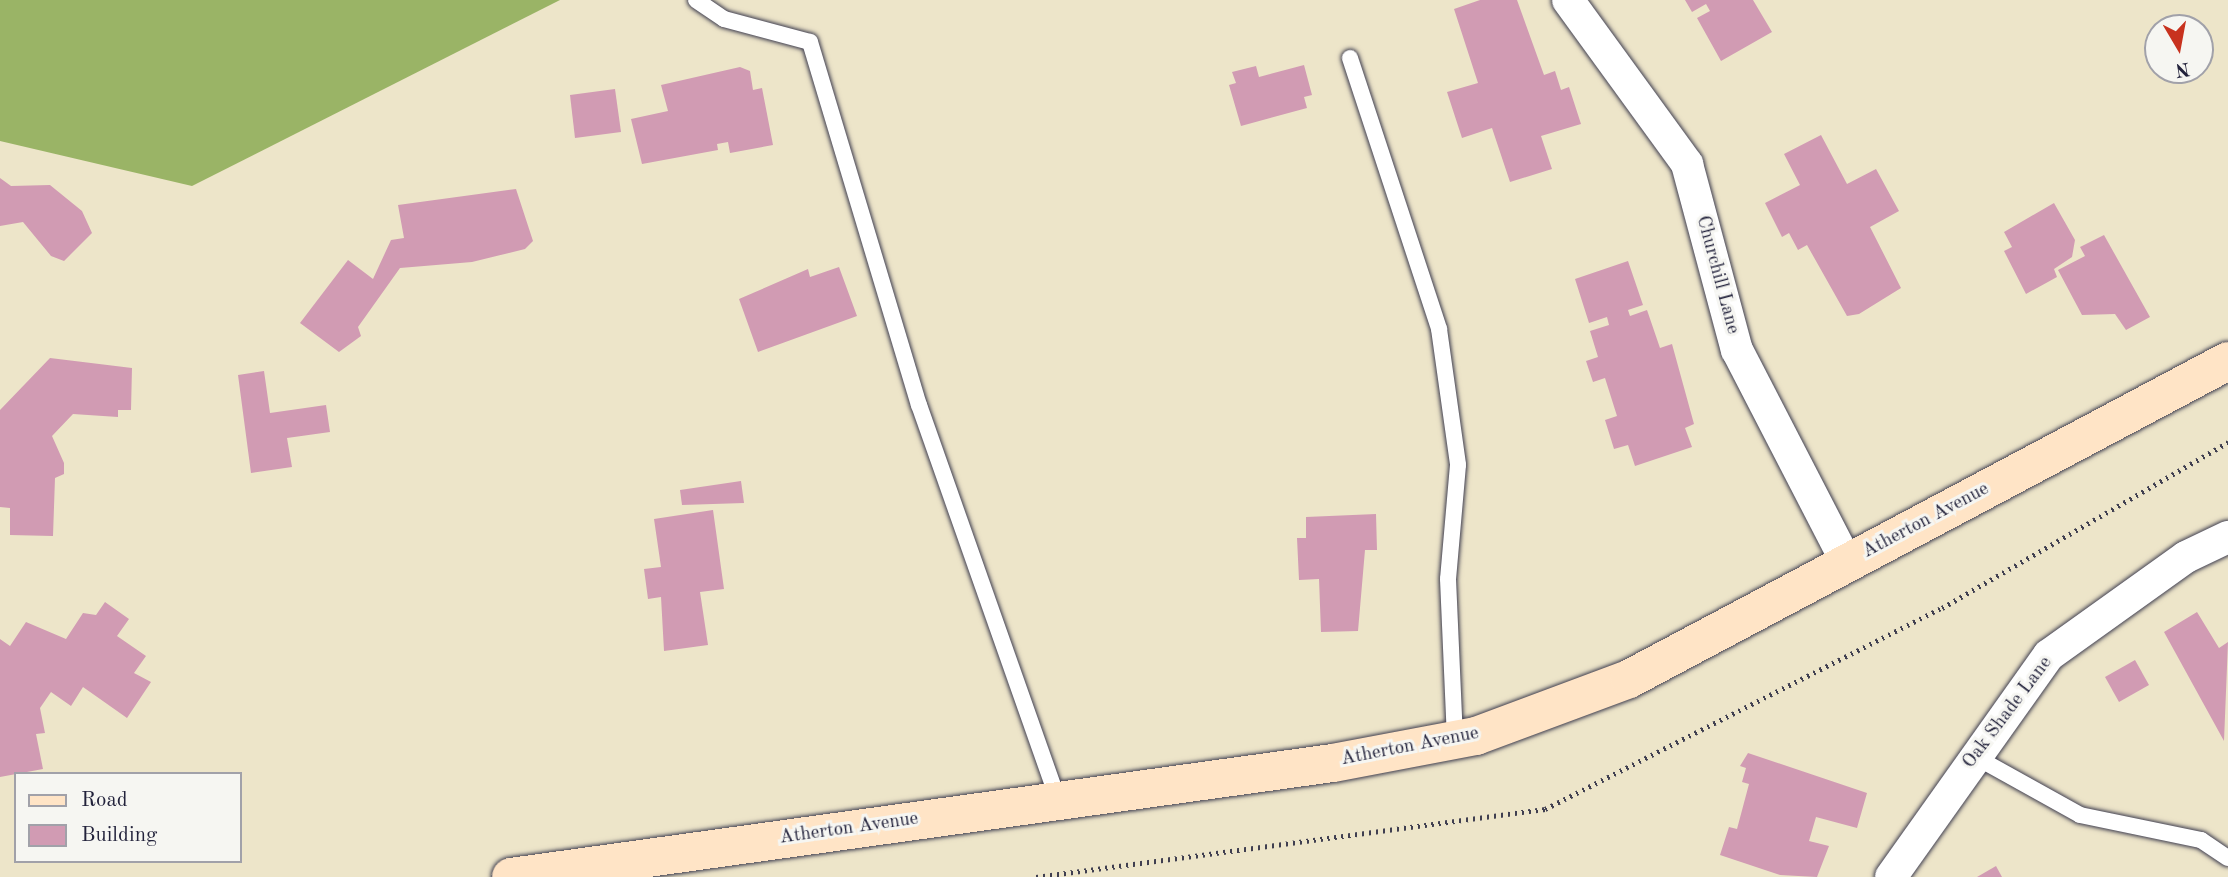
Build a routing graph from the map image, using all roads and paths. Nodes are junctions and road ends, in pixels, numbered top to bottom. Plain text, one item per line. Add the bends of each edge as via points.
1 (696, 0) edge
2 (1568, 0) edge
3 (1350, 58) dead end
4 (2228, 361) edge
5 (2228, 442) edge
6 (2228, 537) edge
7 (1847, 563) junction
8 (1455, 740) junction
9 (1974, 756) junction
10 (1058, 800) junction
11 (2228, 858) edge
12 (511, 877) edge
13 (1036, 877) edge
14 (1891, 877) edge

1 - 10 lane via 724,19 810,42 919,405
2 - 7 street, Churchill Lane via 1687,164 1737,350
3 - 8 lane via 1439,329 1458,466 1448,579
4 - 7 main road, Atherton Avenue
5 - 13 path via 1942,608 1545,808
6 - 9 street, Oak Shade Lane via 2186,557 2049,655
7 - 8 main road, Atherton Avenue via 1629,679
8 - 10 main road, Atherton Avenue
9 - 11 lane via 2080,815 2201,840
9 - 14 street, Oak Shade Lane
10 - 12 main road, Atherton Avenue

